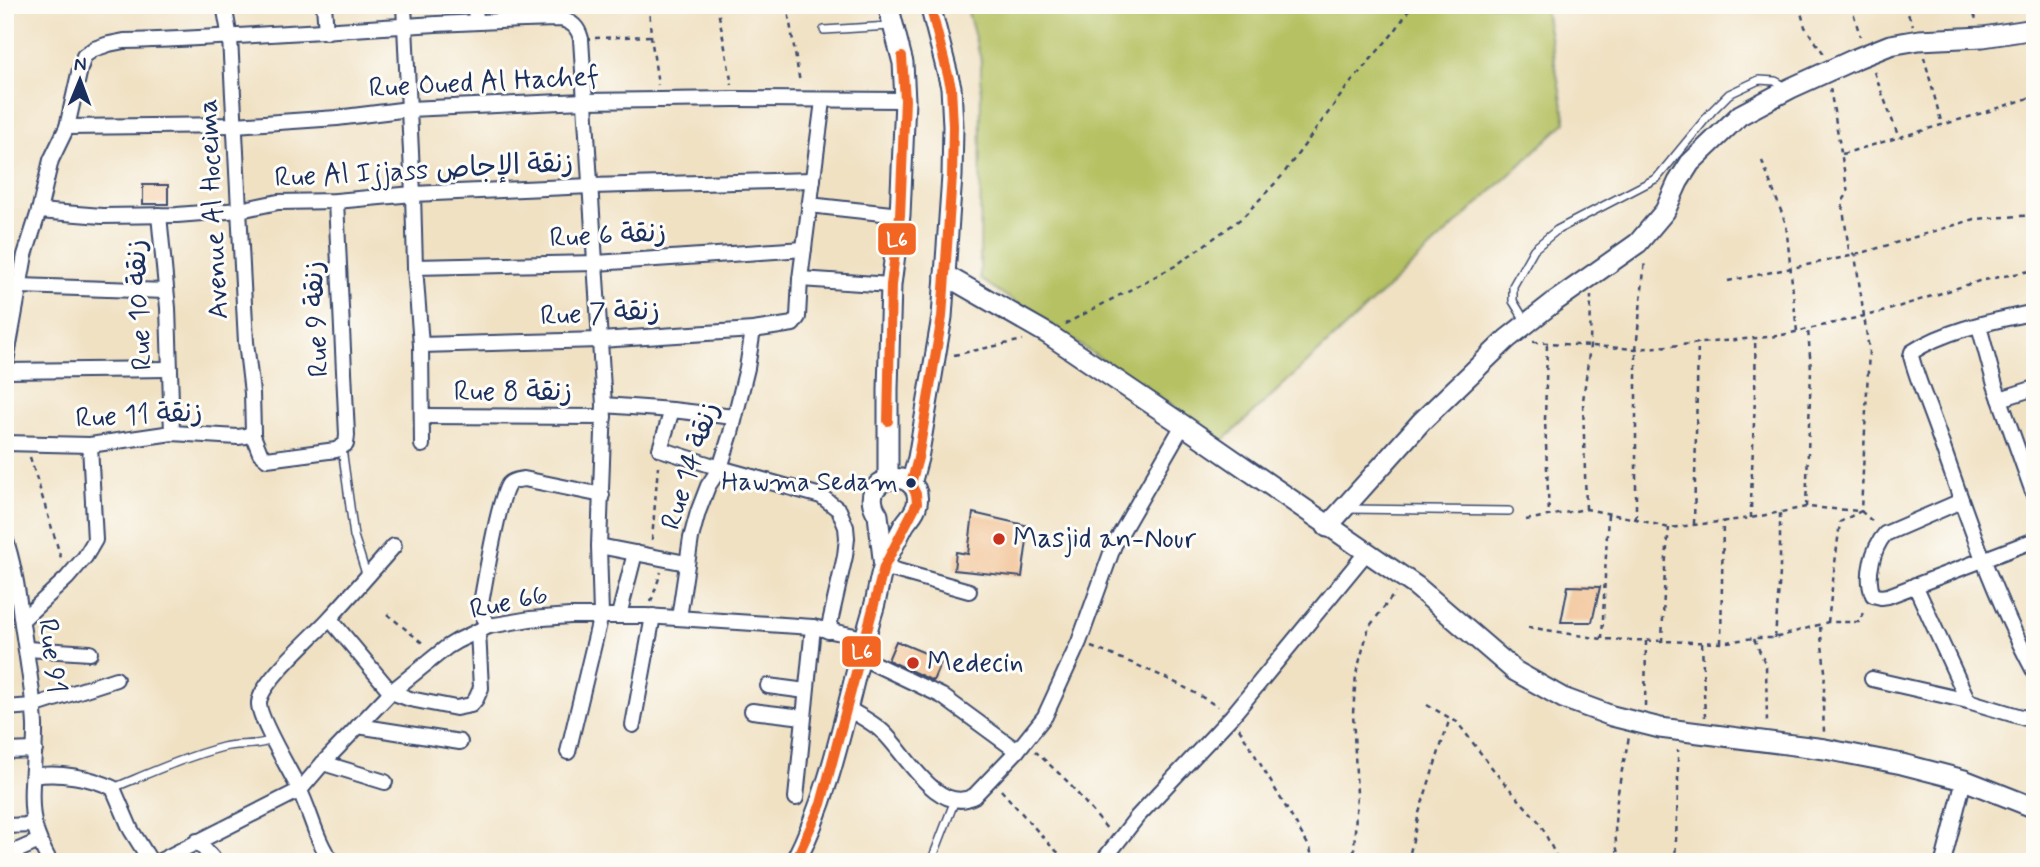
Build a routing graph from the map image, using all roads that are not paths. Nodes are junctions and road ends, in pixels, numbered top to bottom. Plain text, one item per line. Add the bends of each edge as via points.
1 (224, 5) edge
2 (324, 5) edge
3 (404, 5) edge
4 (475, 5) edge
5 (888, 5) edge
6 (930, 5) edge
7 (476, 21) junction
8 (405, 26) junction
9 (895, 26) junction
10 (824, 30) dead end
11 (2031, 30) edge
12 (326, 32) junction
13 (230, 38) junction
14 (1784, 91) junction
15 (584, 100) junction
16 (905, 100) junction
17 (823, 101) junction
18 (409, 109) junction
19 (236, 125) junction
20 (67, 127) junction
21 (813, 180) junction
22 (591, 186) junction
23 (413, 194) junction
24 (335, 201) junction
25 (809, 205) junction
26 (240, 210) junction
27 (39, 211) junction
28 (159, 215) junction
29 (900, 215) junction
30 (804, 249) junction
31 (596, 263) junction
32 (415, 267) junction
33 (945, 275) junction
34 (800, 279) junction
35 (891, 285) junction
36 (20, 286) junction
37 (166, 291) junction
38 (2035, 312) edge
39 (1527, 323) junction
40 (1979, 326) junction
41 (753, 330) junction
42 (600, 340) junction
43 (421, 345) junction
44 (5, 369) edge
45 (169, 369) junction
46 (2035, 388) edge
47 (2000, 399) junction
48 (672, 410) junction
49 (604, 411) junction
50 (422, 416) junction
51 (734, 417) junction
52 (1183, 425) junction
53 (172, 433) junction
54 (252, 433) junction
55 (345, 441) junction
56 (5, 443) edge
57 (90, 445) junction
58 (422, 445) dead end
59 (720, 468) junction
60 (888, 479) junction
61 (911, 484) junction
62 (602, 495) junction
63 (2035, 498) edge
64 (1961, 501) junction
65 (1343, 509) junction
66 (1509, 511) dead end
67 (878, 515) junction
68 (907, 519) junction
69 (1327, 527) junction
70 (5, 538) edge
71 (2035, 540) edge
72 (394, 546) dead end
73 (599, 546) junction
74 (635, 553) junction
75 (1366, 553) junction
76 (1983, 559) junction
77 (686, 564) junction
78 (884, 567) junction
79 (367, 577) junction
80 (1915, 585) junction
81 (969, 591) dead end
82 (18, 594) junction
83 (5, 602) edge
84 (601, 615) junction
85 (619, 615) junction
86 (650, 616) junction
87 (679, 618) junction
88 (330, 619) junction
89 (22, 620) junction
90 (484, 629) junction
91 (821, 629) junction
92 (862, 648) junction
93 (27, 649) junction
94 (90, 653) dead end
95 (2035, 673) edge
96 (116, 680) dead end
97 (1872, 680) dead end
98 (768, 686) dead end
99 (806, 691) junction
100 (391, 692) junction
101 (1968, 701) junction
102 (33, 706) junction
103 (5, 708) edge
104 (846, 708) junction
105 (752, 711) dead end
106 (803, 718) junction
107 (2035, 721) edge
108 (633, 725) dead end
109 (358, 726) junction
110 (274, 739) junction
111 (460, 742) dead end
112 (1021, 746) junction
113 (35, 750) junction
114 (5, 751) edge
115 (568, 751) dead end
116 (323, 763) junction
117 (33, 776) junction
118 (1964, 779) junction
119 (385, 782) dead end
120 (113, 788) junction
121 (300, 790) junction
122 (796, 798) dead end
123 (955, 800) junction
124 (2035, 808) edge
125 (34, 825) junction
126 (5, 826) edge
127 (39, 841) junction
128 (197, 841) junction
129 (323, 849) junction
130 (5, 856) edge
131 (1945, 861) edge
132 (50, 862) edge
133 (152, 862) edge
134 (158, 862) edge
135 (216, 862) edge
136 (312, 862) edge
137 (332, 862) edge
138 (795, 862) edge
139 (932, 862) edge
140 (1102, 862) edge

1 - 13 street, Avenue Al Hoceima
2 - 12 street
3 - 8 street
4 - 7 street
5 - 9 street
6 - 33 street via 953,107
7 - 8 street
7 - 15 street via 561,19 575,26 581,38
8 - 12 street
8 - 18 street
9 - 10 lane
9 - 16 street
11 - 14 street via 1919,40 1880,49
12 - 13 street
13 - 19 street, Avenue Al Hoceima
13 - 20 street via 124,41 94,49 84,56
14 - 39 street via 1740,115 1708,144 1690,163 1664,211 1638,243
14 - 39 lane via 1775,81 1759,80 1729,94 1657,178 1557,230 1534,249 1513,286 1513,301
15 - 17 street, Rue Oued Al Hachef
15 - 18 street, Rue Oued Al Hachef
15 - 22 street
16 - 17 street, Rue Oued Al Hachef
16 - 29 street
17 - 21 street
18 - 19 street, Rue Oued Al Hachef
18 - 23 street
19 - 20 street, Rue Oued Al Hachef
19 - 26 street, Avenue Al Hoceima
20 - 27 street via 51,160
21 - 22 street, Rue Al Ijjass زنقة الإجاص
21 - 25 street
22 - 23 street, Rue Al Ijjass زنقة الإجاص
22 - 31 street
23 - 24 street, Rue Al Ijjass زنقة الإجاص
23 - 32 street
24 - 26 street, Rue Al Ijjass زنقة الإجاص via 278,202
24 - 55 street, Rue 9 زنقة
25 - 29 street
25 - 30 street
26 - 28 street, Rue Al Ijjass زنقة الإجاص
26 - 54 street, Avenue Al Hoceima
27 - 28 street, Rue Al Ijjass زنقة الإجاص
27 - 36 street
28 - 37 street, Rue 10 زنقة
29 - 35 street
30 - 31 street, Rue 6 زنقة
30 - 34 street
31 - 32 street, Rue 6 زنقة
31 - 42 street
32 - 43 street
33 - 52 street via 1048,334
33 - 61 street via 942,317
34 - 35 street
34 - 41 street, Rue 7 زنقة via 798,319 782,327
35 - 60 street
36 - 37 street
36 - 44 street
37 - 45 street, Rue 10 زنقة
38 - 40 street
39 - 65 street via 1422,421
40 - 47 street
40 - 64 street via 1945,336 1911,354
41 - 42 street, Rue 7 زنقة
41 - 51 street, Rue 14 زنقة
42 - 43 street, Rue 7 زنقة
42 - 49 street
43 - 50 street
44 - 45 street
45 - 53 street, Rue 10 زنقة
46 - 47 street
47 - 63 street
48 - 49 street, Rue 8 زنقة via 632,407
48 - 51 street, Rue 8 زنقة
48 - 59 street via 660,449
49 - 50 street, Rue 8 زنقة
49 - 62 street
50 - 58 street
51 - 59 street, Rue 14 زنقة
52 - 69 street
52 - 112 street via 1114,545 1079,642 1045,716
53 - 54 street, Rue 11 زنقة via 229,437
53 - 57 street, Rue 11 زنقة
54 - 55 street via 267,458
55 - 79 lane via 356,547
56 - 57 street, Rue 11 زنقة
57 - 89 street via 95,540 67,578
59 - 77 street, Rue 14 زنقة via 698,512
59 - 91 street via 821,496 839,509 846,527 845,556
60 - 61 street via 901,478
60 - 67 street via 873,494
61 - 68 street via 917,503
62 - 73 street
62 - 90 street via 524,479 509,485 501,503 481,603
64 - 76 street
64 - 80 street via 1885,534 1878,543 1870,583 1874,595 1884,597
65 - 66 lane
65 - 69 street
67 - 68 street via 895,523
67 - 78 street
68 - 78 street
69 - 75 street
70 - 82 street, Rue 91
71 - 76 street
72 - 79 street
73 - 74 street
73 - 84 street
74 - 77 street
74 - 85 street
75 - 118 street via 1416,586 1527,679 1588,708 1678,731 1825,749
75 - 140 street via 1232,716 1137,817
76 - 80 street
76 - 95 street
77 - 87 street, Rue 14 زنقة
78 - 81 street
78 - 92 street
79 - 88 street
80 - 101 street
82 - 83 street
82 - 89 street, Rue 91
84 - 85 street, Rue 66
84 - 90 street, Rue 66 via 530,619
84 - 115 street
85 - 86 street, Rue 66
86 - 87 street, Rue 66
86 - 108 street
87 - 91 street, Rue 66
88 - 100 street
88 - 110 street via 279,670 260,698 261,718
89 - 93 street, Rue 91
90 - 100 street, Rue 66 via 457,640
90 - 100 street via 481,688 471,705 427,704
91 - 92 street, Rue 66
91 - 99 street
92 - 104 street
92 - 112 street, Rue 66
93 - 94 street
93 - 102 street, Rue 91
96 - 102 street
97 - 101 street
98 - 99 street
99 - 106 street
100 - 109 street, Rue 66
101 - 107 street
102 - 103 street
102 - 113 street, Rue 91
104 - 123 street via 882,731 929,785
104 - 138 street via 821,804
105 - 106 street
106 - 122 street
109 - 111 street
109 - 116 street, Rue 66
110 - 120 lane via 227,746
110 - 121 street
112 - 123 street via 974,796
113 - 114 street
113 - 117 street, Rue 91
116 - 119 street
116 - 121 street, Rue 66
117 - 120 street via 56,774
117 - 125 street, Rue 91
118 - 124 street
118 - 131 street
120 - 133 street via 131,830
121 - 128 street, Rue 66
121 - 129 street
123 - 139 lane
125 - 126 street
125 - 127 street, Rue 91
127 - 130 street
127 - 132 street, Rue 91
128 - 134 street, Rue 66
128 - 135 street
129 - 136 street
129 - 137 street

